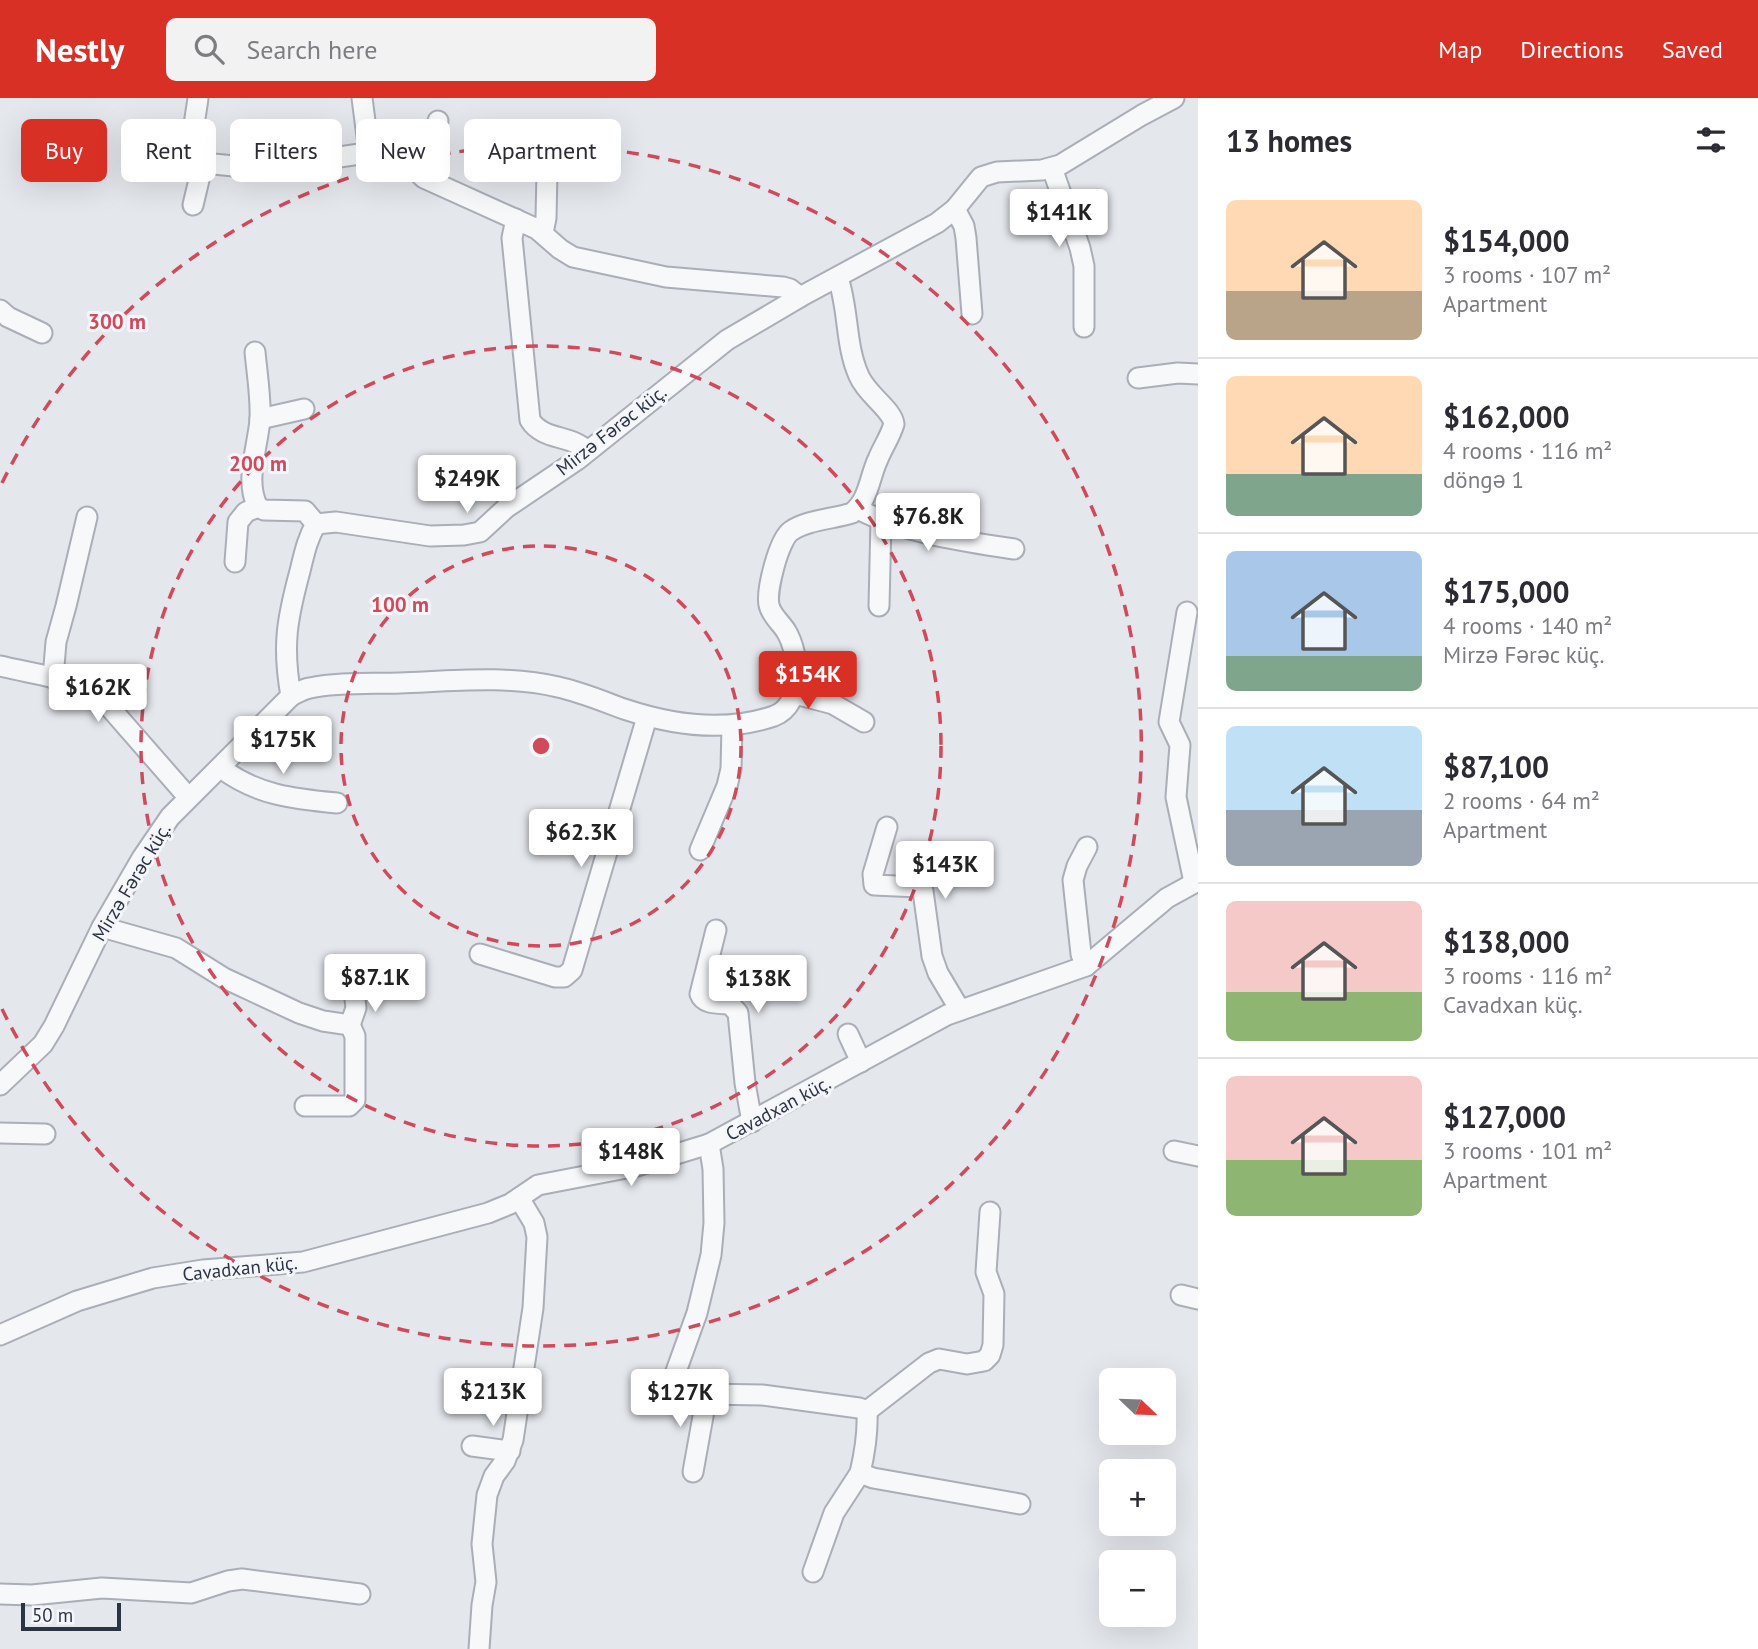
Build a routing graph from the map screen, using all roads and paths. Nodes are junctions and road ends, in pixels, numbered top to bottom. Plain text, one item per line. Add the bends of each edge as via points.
1 (198, 98) edge
2 (362, 98) edge
3 (1174, 98) edge
4 (196, 119) edge
5 (365, 119) edge
6 (356, 154) edge
7 (216, 164) edge
8 (1052, 168) junction
9 (198, 182) edge
10 (433, 182) edge
11 (547, 182) edge
12 (193, 205) dead end
13 (956, 209) junction
14 (516, 219) junction
15 (543, 233) junction
16 (838, 278) junction
17 (800, 297) junction
18 (0, 310) edge
19 (972, 314) dead end
20 (1084, 327) dead end
21 (42, 333) dead end
22 (255, 352) dead end
23 (1198, 374) edge
24 (1138, 378) dead end
25 (304, 410) dead end
26 (260, 419) junction
27 (587, 451) junction
28 (258, 507) junction
29 (858, 509) junction
30 (87, 517) dead end
31 (881, 520) junction
32 (316, 524) junction
33 (1014, 549) dead end
34 (235, 562) dead end
35 (879, 606) dead end
36 (1187, 612) dead end
37 (0, 666) edge
38 (53, 678) junction
39 (795, 694) junction
40 (291, 696) junction
41 (647, 717) junction
42 (864, 722) dead end
43 (732, 726) junction
44 (221, 768) junction
45 (188, 797) junction
46 (337, 803) dead end
47 (887, 827) dead end
48 (1087, 847) dead end
49 (700, 850) dead end
50 (1196, 881) edge
51 (102, 927) junction
52 (716, 930) dead end
53 (480, 954) dead end
54 (1086, 966) junction
55 (355, 999) dead end
56 (960, 1010) junction
57 (350, 1025) junction
58 (848, 1034) dead end
59 (861, 1062) junction
60 (0, 1085) edge
61 (305, 1106) dead end
62 (752, 1122) junction
63 (0, 1133) edge
64 (45, 1134) dead end
65 (709, 1144) junction
66 (1174, 1151) dead end
67 (1198, 1156) edge
68 (519, 1198) junction
69 (990, 1212) dead end
70 (0, 1335) edge
71 (707, 1394) junction
72 (867, 1411) junction
73 (472, 1446) dead end
74 (510, 1451) junction
75 (693, 1472) dead end
76 (860, 1473) junction
77 (1020, 1504) dead end
78 (813, 1572) dead end
79 (0, 1594) edge
80 (360, 1594) dead end
81 (479, 1649) edge

1 - 4 street
2 - 5 street
3 - 8 street, Mirzə Fərəc küç.
6 - 7 street via 275,170
8 - 13 street, Mirzə Fərəc küç. via 981,177
8 - 20 street via 1084,266
9 - 12 street
10 - 14 street
11 - 15 street
13 - 16 street, Mirzə Fərəc küç.
13 - 19 street via 966,238
14 - 15 street
14 - 27 street via 512,238 530,420 538,430 573,440
15 - 17 street via 567,254 618,268 783,287
16 - 17 street, Mirzə Fərəc küç.
16 - 29 street via 854,366 867,391 890,412 894,424
17 - 27 street, Mirzə Fərəc küç. via 727,340
18 - 21 street
22 - 26 street
23 - 24 street
25 - 26 street
26 - 28 street via 252,481
27 - 32 street, Mirzə Fərəc küç. via 472,534 430,536 336,522
28 - 32 street via 305,510
28 - 34 street via 238,522
29 - 31 street
29 - 39 street via 796,528 783,538 768,603 788,633 795,661
30 - 38 street via 55,642
31 - 33 street
31 - 35 street
32 - 40 street via 305,548 286,629
36 - 50 street via 1169,722 1180,745 1176,797
37 - 38 street
38 - 45 street via 92,690
39 - 42 street via 833,704
39 - 43 street via 777,715
40 - 41 street via 307,688 346,684 524,681 562,688
40 - 44 street, Mirzə Fərəc küç.
41 - 43 street
41 - 53 street via 572,970 555,977
43 - 49 street via 729,778
44 - 45 street, Mirzə Fərəc küç.
44 - 46 street via 264,791
45 - 51 street, Mirzə Fərəc küç. via 142,858
47 - 56 street via 873,885 923,891 932,956
48 - 54 street via 1073,880
50 - 54 street, Cavadxan küç. via 1156,907
51 - 57 street via 176,948 217,975 299,1013
51 - 60 street, Mirzə Fərəc küç. via 48,1035
52 - 62 street via 700,994 707,1002 730,1004 738,1013
54 - 56 street, Cavadxan küç.
55 - 57 street
56 - 59 street, Cavadxan küç.
57 - 61 street via 355,1036 355,1100 349,1106
58 - 59 street
59 - 62 street, Cavadxan küç.
62 - 65 street, Cavadxan küç.
63 - 64 street
65 - 68 street, Cavadxan küç. via 637,1166 548,1182
65 - 71 street via 714,1196 711,1255 674,1377 678,1389
66 - 67 street
68 - 70 street, Cavadxan küç. via 488,1213 303,1262 153,1278 77,1300
68 - 74 street via 534,1223 537,1248 530,1333
69 - 72 street via 986,1272 994,1294 990,1355 967,1364 939,1359 929,1363
71 - 72 street via 774,1396
71 - 75 street
72 - 76 street
73 - 74 street
74 - 81 street via 487,1495 482,1544 486,1582
76 - 77 street
76 - 78 street via 834,1513
79 - 80 street via 102,1588 191,1593 242,1580

